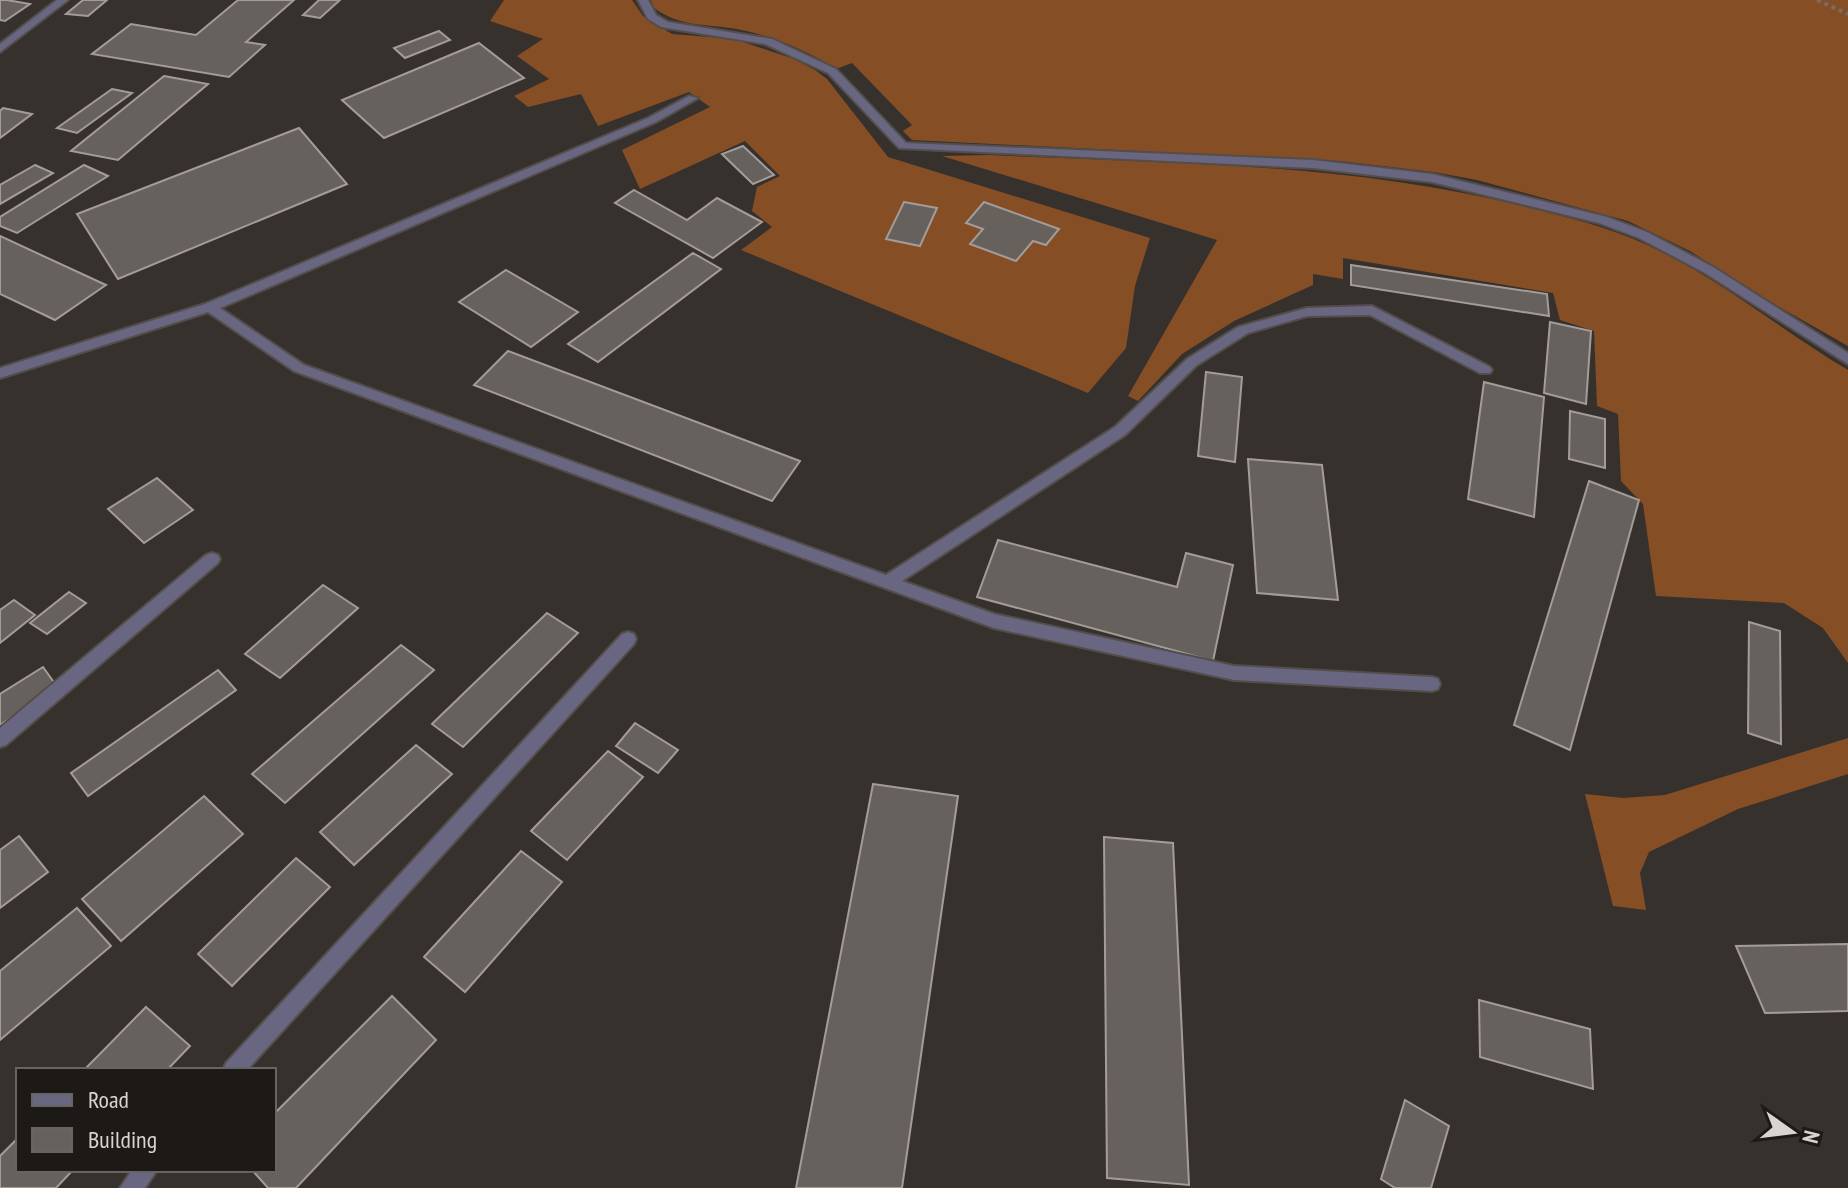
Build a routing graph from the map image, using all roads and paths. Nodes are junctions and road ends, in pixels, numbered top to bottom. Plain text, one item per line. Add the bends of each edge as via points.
1 (63, 0) edge
2 (643, 0) edge
3 (1817, 0) edge
4 (1848, 14) edge
5 (0, 49) edge
6 (693, 98) dead end
7 (210, 307) junction
8 (1848, 359) edge
9 (1485, 370) dead end
10 (0, 373) edge
11 (212, 559) dead end
12 (888, 582) junction
13 (628, 639) dead end
14 (1432, 684) dead end
15 (0, 739) edge
16 (235, 1068) edge
17 (144, 1172) edge
18 (131, 1188) edge

1 - 5 street
2 - 8 street via 652,17 665,25 768,41 818,63 832,71 903,146 1313,164 1432,178 1603,220 1643,235 1709,270
3 - 4 path
6 - 7 street
7 - 10 street
7 - 12 street via 299,368
9 - 12 street via 1372,310 1307,312 1243,330 1192,362 1120,431
11 - 15 street
12 - 14 street via 994,621 1234,673
13 - 16 street
17 - 18 street

